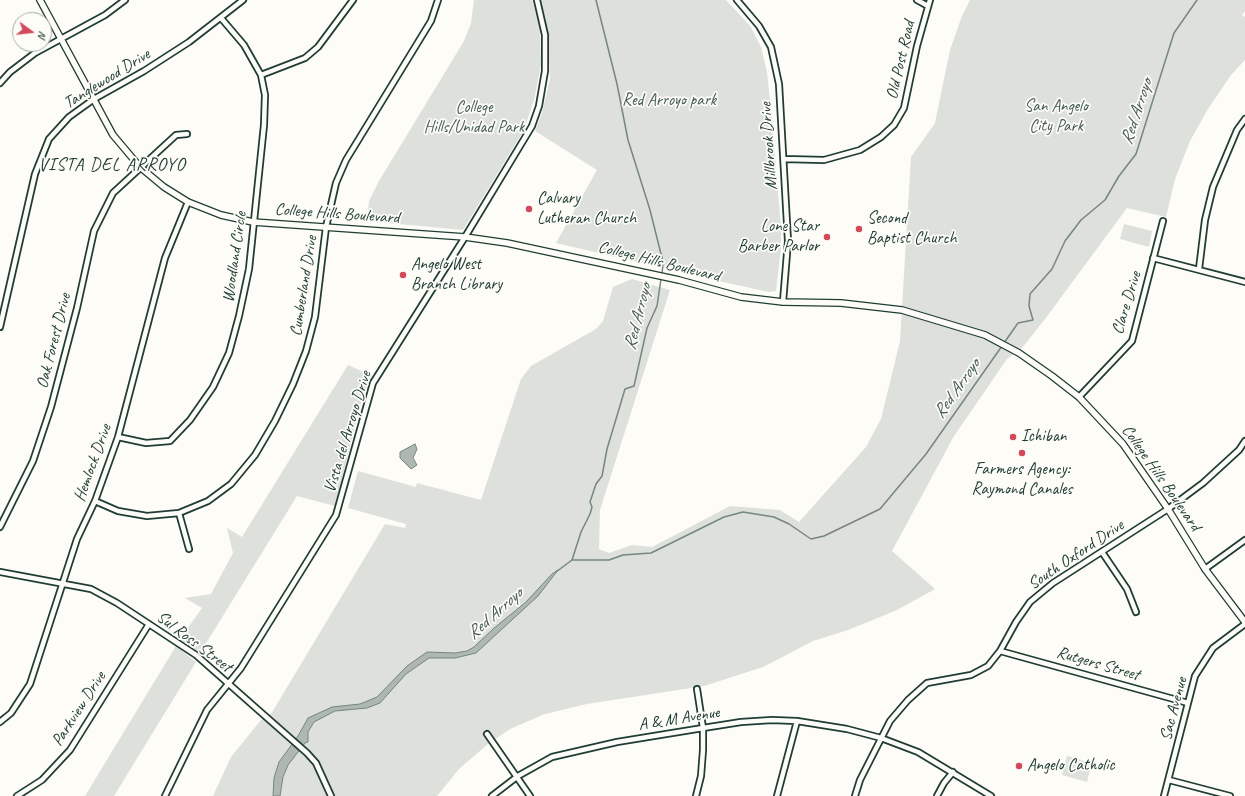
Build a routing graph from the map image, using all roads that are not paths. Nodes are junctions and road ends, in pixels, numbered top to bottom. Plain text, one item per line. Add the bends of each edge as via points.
1 (40, 0) edge
2 (126, 0) edge
3 (243, 0) edge
4 (353, 0) edge
5 (438, 0) edge
6 (537, 0) edge
7 (737, 0) edge
8 (917, 0) edge
9 (930, 0) edge
10 (928, 6) junction
11 (221, 18) junction
12 (60, 37) junction
13 (261, 75) junction
14 (0, 83) edge
15 (94, 99) junction
16 (1245, 119) edge
17 (187, 134) dead end
18 (784, 159) junction
19 (140, 167) junction
20 (188, 202) junction
21 (1163, 221) dead end
22 (253, 222) junction
23 (326, 227) junction
24 (465, 237) junction
25 (1153, 258) junction
26 (1199, 269) junction
27 (1245, 282) edge
28 (783, 302) junction
29 (0, 327) edge
30 (1079, 397) junction
31 (118, 437) junction
32 (1245, 441) edge
33 (95, 501) junction
34 (1168, 509) junction
35 (179, 513) junction
36 (0, 527) edge
37 (1245, 540) edge
38 (189, 549) dead end
39 (1102, 552) junction
40 (1205, 569) junction
41 (0, 572) edge
42 (61, 584) junction
43 (1136, 612) dead end
44 (1245, 623) edge
45 (148, 624) junction
46 (1000, 651) junction
47 (228, 683) junction
48 (696, 689) dead end
49 (1188, 703) junction
50 (797, 721) junction
51 (0, 722) edge
52 (703, 728) junction
53 (487, 734) dead end
54 (881, 738) junction
55 (953, 772) junction
56 (518, 776) junction
57 (1169, 780) junction
58 (17, 796) edge
59 (166, 796) edge
60 (331, 796) edge
61 (492, 796) edge
62 (530, 796) edge
63 (696, 796) edge
64 (777, 796) edge
65 (855, 796) edge
66 (937, 796) edge
67 (991, 796) edge
68 (1164, 796) edge
69 (1230, 796) edge

1 - 12 street, College Hills Boulevard
2 - 12 street via 105,15
3 - 11 street, Tanglewood Drive
4 - 13 street via 318,46 304,58
5 - 23 street, Cumberland Drive via 431,21 346,160 336,184
6 - 24 street, Vista del Arroyo Drive via 545,35 545,71 539,106 522,144
7 - 18 street, Millbrook Drive via 759,26 771,47 779,84
8 - 10 street
9 - 10 street, Old Post Road
10 - 18 street, Old Post Road via 916,46 904,108 894,125 860,150 824,160
11 - 13 street, Woodland Circle via 244,45
11 - 15 street, Tanglewood Drive via 144,71
12 - 14 street via 35,52
12 - 15 street, College Hills Boulevard
13 - 22 street, Woodland Circle via 265,95 264,125
15 - 19 street, College Hills Boulevard via 113,135
15 - 29 street, Tanglewood Drive via 69,117 49,139 35,174
16 - 26 street via 1237,130 1213,187 1205,220
17 - 19 street, Oak Forest Drive via 176,135
18 - 28 street, Millbrook Drive via 788,241
19 - 20 street, College Hills Boulevard via 164,187
19 - 36 street, Oak Forest Drive via 114,193 94,231 51,407 33,461
20 - 22 street, College Hills Boulevard via 221,215
20 - 31 street, Hemlock Drive via 165,258
21 - 25 street, Clare Drive
22 - 23 street, College Hills Boulevard
22 - 31 street, Woodland Circle via 249,269 239,316 229,353 213,387 190,420 170,441 146,443
23 - 24 street, College Hills Boulevard
23 - 35 street, Cumberland Drive via 313,324 301,365 275,421 255,455 231,484 208,501
24 - 28 street, College Hills Boulevard via 507,242 679,280 741,297
24 - 47 street, Vista del Arroyo Drive via 373,383 336,515 241,668
25 - 26 street
25 - 30 street, Clare Drive via 1132,341
26 - 27 street
28 - 30 street, College Hills Boulevard via 841,303 902,310 985,335 1019,353
30 - 34 street, College Hills Boulevard via 1123,444
31 - 33 street, Hemlock Drive
32 - 34 street, South Oxford Drive via 1220,467
33 - 35 street, Cumberland Drive via 118,511 147,516
33 - 42 street, Hemlock Drive via 77,539
34 - 39 street, South Oxford Drive
34 - 40 street, College Hills Boulevard
35 - 38 street
37 - 40 street
39 - 43 street via 1127,589
39 - 46 street, South Oxford Drive via 1053,583 1030,602
40 - 44 street, College Hills Boulevard
41 - 42 street, Sul Ross Street
42 - 45 street, Sul Ross Street via 91,589
42 - 51 street, Hemlock Drive via 30,684 11,713
44 - 49 street, Sac Avenue via 1213,648 1196,676
45 - 47 street, Sul Ross Street via 196,655
45 - 58 street, Parkview Drive via 70,750 42,780
46 - 49 street, Rutgers Street
46 - 54 street, South Oxford Drive via 988,666 971,675 928,684 908,700 890,721
47 - 59 street, Vista del Arroyo Drive via 207,710
47 - 60 street, Sul Ross Street via 307,753 316,763
48 - 52 street
49 - 57 street, Sac Avenue
50 - 52 street, A & M Avenue via 741,722
50 - 54 street, A & M Avenue via 847,728
50 - 64 street
52 - 56 street, A & M Avenue via 617,742 552,757
52 - 63 street via 701,776
53 - 56 street
54 - 55 street, A & M Avenue via 918,752
54 - 65 street, South Oxford Drive
55 - 66 street
55 - 67 street, A & M Avenue
56 - 61 street, A & M Avenue
56 - 62 street
57 - 68 street, Sac Avenue
57 - 69 street

